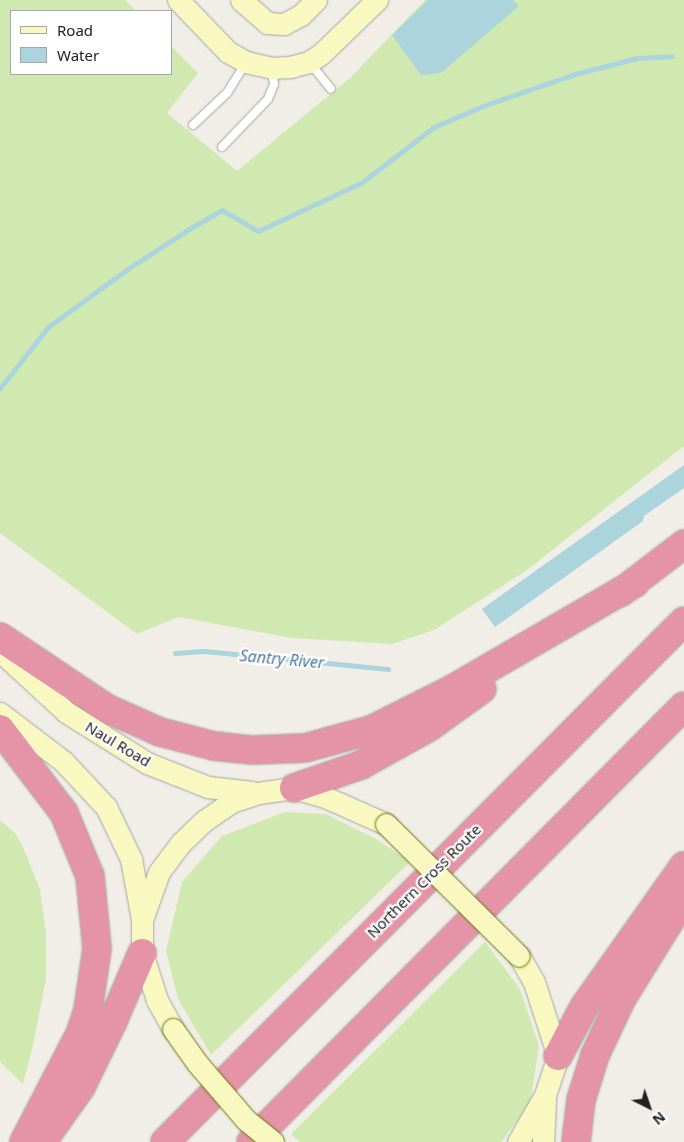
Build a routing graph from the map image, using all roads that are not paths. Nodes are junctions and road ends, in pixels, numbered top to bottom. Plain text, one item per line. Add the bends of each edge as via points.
1 (178, 0) edge
2 (241, 0) edge
3 (316, 0) edge
4 (377, 0) edge
5 (246, 62) junction
6 (309, 62) junction
7 (272, 68) junction
8 (331, 89) dead end
9 (193, 125) dead end
10 (222, 147) dead end
11 (684, 544) edge
12 (634, 583) junction
13 (684, 621) edge
14 (0, 637) edge
15 (0, 651) edge
16 (684, 706) edge
17 (0, 713) edge
18 (0, 728) edge
19 (294, 788) junction
20 (258, 793) junction
21 (684, 866) edge
22 (684, 898) edge
23 (142, 920) junction
24 (142, 953) junction
25 (558, 1056) junction
26 (545, 1095) junction
27 (24, 1142) edge
28 (42, 1142) edge
29 (165, 1142) edge
30 (251, 1142) edge
31 (273, 1142) edge
32 (518, 1142) edge
33 (544, 1142) edge
34 (576, 1142) edge

1 - 5 main road via 228,52
2 - 3 main road via 267,23 284,24 301,15
4 - 6 main road
5 - 7 main road
5 - 9 lane via 227,93
6 - 7 main road
6 - 8 lane
7 - 10 lane via 274,84 268,99
11 - 12 highway
12 - 14 highway via 449,691 371,730 304,748 253,750 214,746 160,732 106,708
12 - 19 highway via 428,727 361,766
13 - 29 highway, Northern Cross Route
15 - 20 main road, Naul Road via 66,712 147,762 208,787
16 - 30 highway
17 - 23 main road via 64,762 106,807 131,859
18 - 27 highway via 64,813 90,876 97,950 88,1010 81,1032
19 - 20 main road
19 - 25 main road, bridge via 326,797 386,824 519,956 534,982
20 - 23 main road via 231,802 204,820 181,843 160,872
21 - 25 highway via 584,1007
22 - 34 highway via 622,998 595,1055 581,1100
23 - 24 main road
24 - 28 highway via 114,1021 81,1087
24 - 31 main road, bridge via 157,1000 173,1029 197,1063 246,1120
25 - 26 main road
26 - 32 main road
26 - 33 main road

